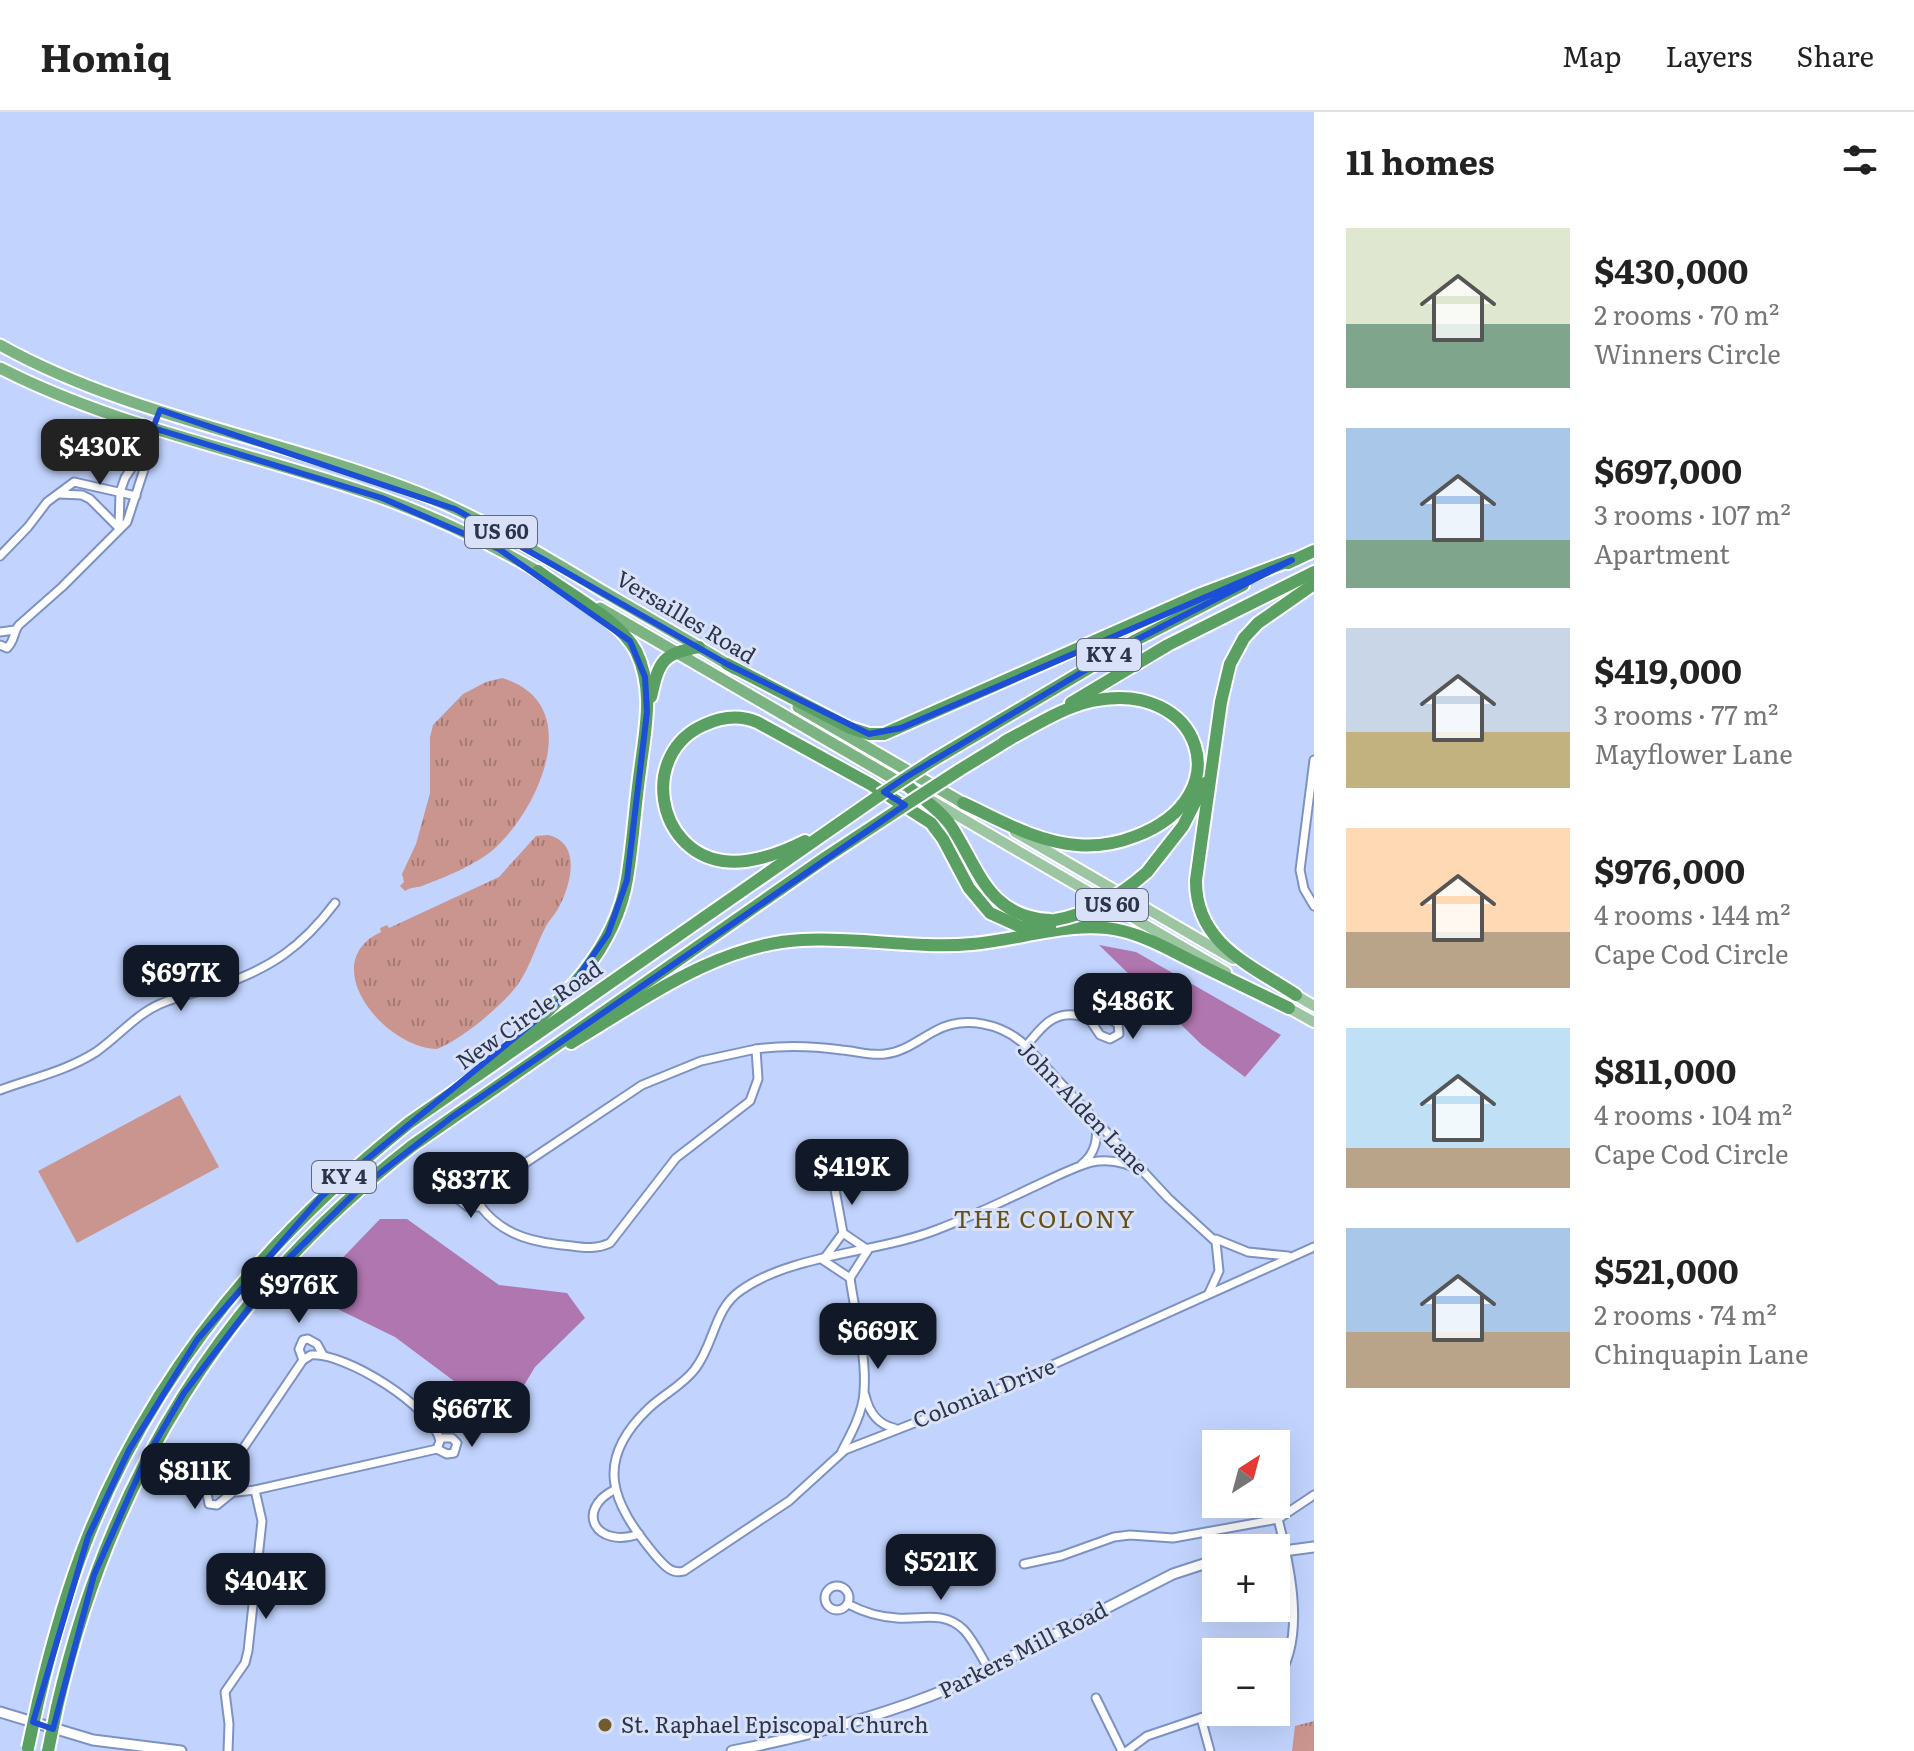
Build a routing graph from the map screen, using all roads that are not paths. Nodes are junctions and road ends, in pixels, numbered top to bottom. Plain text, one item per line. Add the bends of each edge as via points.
1 (0, 345) edge
2 (0, 368) edge
3 (160, 410) junction
4 (151, 434) junction
5 (120, 492) junction
6 (57, 494) junction
7 (136, 496) junction
8 (119, 528) junction
9 (1314, 551) edge
10 (0, 556) edge
11 (1292, 560) junction
12 (538, 571) junction
13 (1314, 572) edge
14 (1314, 584) edge
15 (15, 630) junction
16 (0, 632) edge
17 (0, 645) edge
18 (699, 647) junction
19 (676, 652) junction
20 (727, 664) junction
21 (647, 712) junction
22 (1004, 742) junction
23 (1214, 753) junction
24 (1314, 760) edge
25 (1312, 782) edge
26 (910, 788) junction
27 (963, 803) junction
28 (847, 819) junction
29 (335, 903) dead end
30 (1314, 906) edge
31 (1072, 930) junction
32 (1296, 995) junction
33 (1314, 1006) edge
34 (1289, 1008) junction
35 (1090, 1020) dead end
36 (1314, 1022) edge
37 (1026, 1046) junction
38 (756, 1049) junction
39 (499, 1084) junction
40 (0, 1090) edge
41 (452, 1093) junction
42 (1095, 1120) junction
43 (1078, 1167) junction
44 (1144, 1172) junction
45 (834, 1184) dead end
46 (482, 1194) junction
47 (481, 1207) junction
48 (843, 1233) junction
49 (1207, 1233) junction
50 (1314, 1247) edge
51 (868, 1250) junction
52 (1295, 1256) junction
53 (823, 1260) junction
54 (850, 1278) junction
55 (1207, 1295) junction
56 (323, 1355) junction
57 (303, 1360) junction
58 (864, 1392) junction
59 (896, 1429) junction
60 (440, 1438) junction
61 (437, 1449) junction
62 (840, 1453) junction
63 (227, 1476) junction
64 (255, 1490) junction
65 (614, 1490) junction
66 (233, 1492) junction
67 (1314, 1495) edge
68 (1278, 1519) junction
69 (639, 1534) junction
70 (1279, 1534) edge
71 (1314, 1547) edge
72 (1290, 1551) edge
73 (1024, 1564) dead end
74 (1202, 1565) edge
75 (848, 1604) dead end
76 (1290, 1610) edge
77 (1290, 1652) edge
78 (988, 1668) junction
79 (1096, 1698) dead end
80 (0, 1712) edge
81 (1201, 1718) joint
82 (28, 1749) edge
83 (48, 1751) edge
84 (181, 1751) edge
85 (228, 1751) edge
86 (732, 1751) edge
87 (1124, 1751) edge
88 (1210, 1751) edge

1 - 3 highway, Versailles Road / US 60 via 50,371
2 - 4 highway, Versailles Road / US 60
3 - 4 street
3 - 18 highway, Versailles Road / US 60 via 380,479 455,509
4 - 5 street
4 - 7 street
4 - 12 highway, Versailles Road / US 60 via 382,498
5 - 6 street via 74,482
5 - 7 street
5 - 8 street
6 - 8 street via 90,499
6 - 10 street
7 - 8 street via 132,513
8 - 15 street
9 - 11 highway, New Circle Road / KY 4
11 - 20 highway via 1201,594 884,734 850,728
11 - 28 highway, New Circle Road / KY 4, bridge via 1136,640 932,761
12 - 19 highway, Versailles Road / US 60
12 - 21 highway via 630,641 645,677
13 - 22 highway, New Circle Road / KY 4 via 1168,645
14 - 23 highway via 1258,623 1236,650 1225,681
15 - 16 street
15 - 17 street via 7,648
18 - 19 highway
18 - 20 highway, Versailles Road / US 60
19 - 21 highway via 660,665
19 - 26 highway, Versailles Road / US 60
20 - 27 highway, Versailles Road / US 60
21 - 41 highway via 627,880 608,934 563,998
22 - 27 highway via 1069,708 1112,699 1150,701 1172,713 1191,737 1197,758 1195,783 1177,813 1155,829 1096,845 1043,839
22 - 39 highway, New Circle Road / KY 4, bridge via 825,858
23 - 26 highway, bridge via 1191,813 1147,872 1113,898 1055,920 1020,914 996,898 976,874 951,827
23 - 32 highway via 1196,880 1198,908 1215,938
24 - 25 street
25 - 30 street via 1300,870
26 - 34 main road, Versailles Road / US 60
27 - 32 main road, Versailles Road / US 60
28 - 31 highway via 779,852 749,861 720,861 695,850 675,830 663,803 665,767 676,746 696,728 721,719 757,722 931,823 990,913 1021,927
28 - 41 highway, New Circle Road / KY 4
29 - 40 street via 300,944 276,962 157,1005 78,1063
31 - 34 highway via 1104,928 1135,935
31 - 39 highway via 944,946 800,940 755,947 704,967
32 - 33 main road, Versailles Road / US 60
34 - 36 main road, Versailles Road / US 60
35 - 37 street via 1059,1015
37 - 38 street, John Alden Lane via 1004,1030 971,1023 946,1026 903,1050 884,1054 814,1046
37 - 42 street, John Alden Lane
38 - 46 street, John Alden Lane via 701,1061 642,1085
38 - 47 street via 758,1079 750,1101 682,1152 610,1243 598,1248 533,1242
39 - 83 highway, New Circle Road / KY 4, bridge via 377,1173 310,1236 247,1306 201,1368 146,1458 115,1524 81,1614
41 - 82 highway, New Circle Road / KY 4, bridge via 321,1197 256,1265 197,1340 149,1414 103,1501 73,1576
42 - 43 street via 1096,1145
42 - 44 street, John Alden Lane
43 - 44 street via 1110,1160
43 - 51 street via 937,1230
44 - 49 street, John Alden Lane
45 - 48 street
46 - 47 street
46 - 47 street, John Alden Lane via 463,1192 459,1200
48 - 51 street
48 - 53 street
49 - 52 street, John Alden Lane via 1248,1252
49 - 55 street via 1217,1245 1220,1263 1218,1279
50 - 52 street, Colonial Drive
51 - 53 street
51 - 54 street
52 - 55 street, Colonial Drive
53 - 54 street
53 - 65 street via 766,1276 731,1298 696,1368 648,1409 628,1434 615,1463
54 - 58 street
55 - 59 street, Colonial Drive via 981,1397
56 - 57 street
56 - 57 street via 317,1344 303,1340
56 - 60 street via 393,1389
57 - 63 street
58 - 59 street via 877,1420
58 - 62 street
59 - 62 street, Colonial Drive
60 - 61 street
60 - 61 street via 452,1438 457,1449 447,1454
61 - 64 street
62 - 69 street, Colonial Drive via 789,1501 684,1571 676,1573
63 - 66 street
63 - 66 street via 206,1499 217,1505
64 - 66 street
64 - 85 street via 262,1521 248,1651 225,1692
65 - 69 street
65 - 69 street via 596,1504 597,1528 617,1540
67 - 68 street
68 - 70 street
68 - 73 street via 1173,1538 1114,1537
71 - 72 main road
74 - 78 main road, Parkers Mill Road via 1173,1574
75 - 78 street via 884,1616 948,1620 964,1631
76 - 77 street
78 - 86 main road, Parkers Mill Road via 889,1712
79 - 87 street
80 - 84 main road via 93,1740
81 - 87 street via 1147,1736
81 - 88 street

